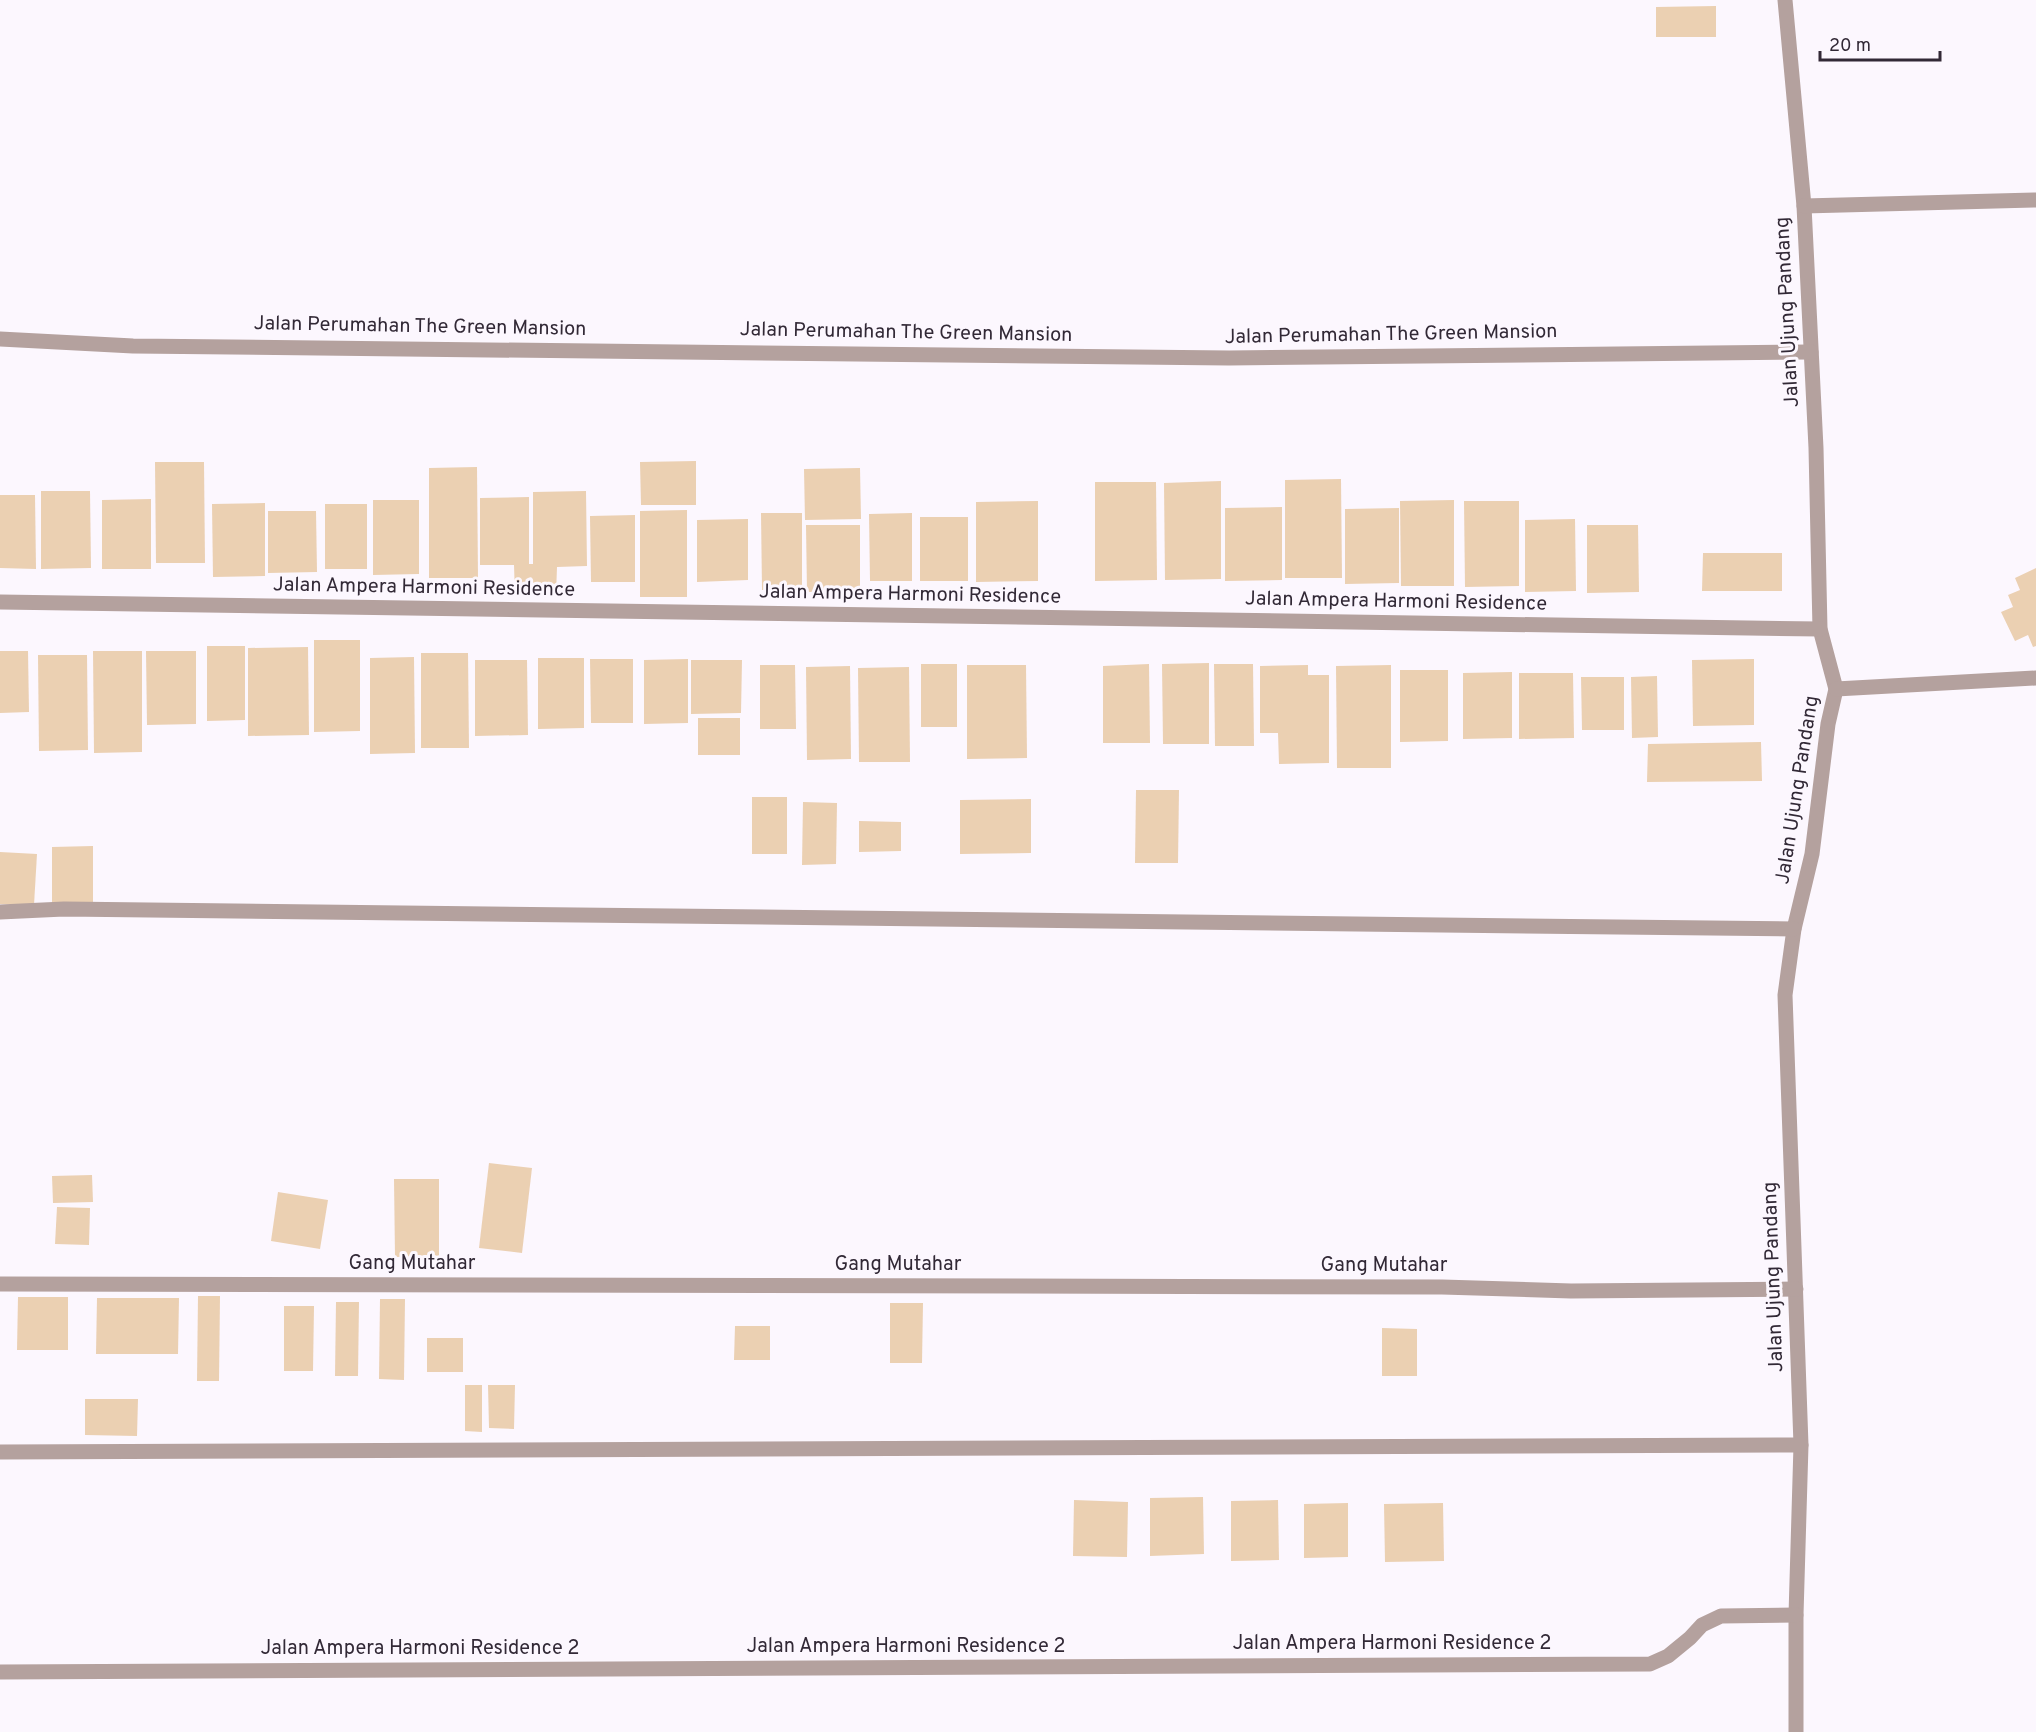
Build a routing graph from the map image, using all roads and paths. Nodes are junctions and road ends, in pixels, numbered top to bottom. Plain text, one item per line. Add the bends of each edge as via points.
1 (1785, 0) edge
2 (2036, 200) edge
3 (1804, 206) junction
4 (0, 339) edge
5 (1811, 352) junction
6 (0, 602) edge
7 (1820, 629) junction
8 (2036, 678) edge
9 (1836, 689) junction
10 (0, 912) edge
11 (1794, 929) junction
12 (0, 1284) edge
13 (1796, 1289) junction
14 (1801, 1445) junction
15 (0, 1452) edge
16 (1796, 1615) junction
17 (0, 1672) edge
18 (1796, 1732) edge

1 - 3 street, Jalan Ujung Pandang
2 - 3 street
3 - 5 street, Jalan Ujung Pandang
4 - 5 street, Jalan Perumahan The Green Mansion via 133,346 1229,358
5 - 7 street, Jalan Ujung Pandang
6 - 7 street, Jalan Ampera Harmoni Residence
7 - 9 street, Jalan Ujung Pandang
8 - 9 street
9 - 11 street, Jalan Ujung Pandang via 1812,854
10 - 11 street via 64,909
11 - 13 street, Jalan Ujung Pandang via 1785,995
12 - 13 street, Gang Mutahar
13 - 14 street, Jalan Ujung Pandang
14 - 15 street
14 - 16 street, Jalan Ujung Pandang
16 - 17 street, Jalan Ampera Harmoni Residence 2 via 1721,1616 1702,1625 1668,1656 1650,1664
16 - 18 street, Jalan Ujung Pandang

